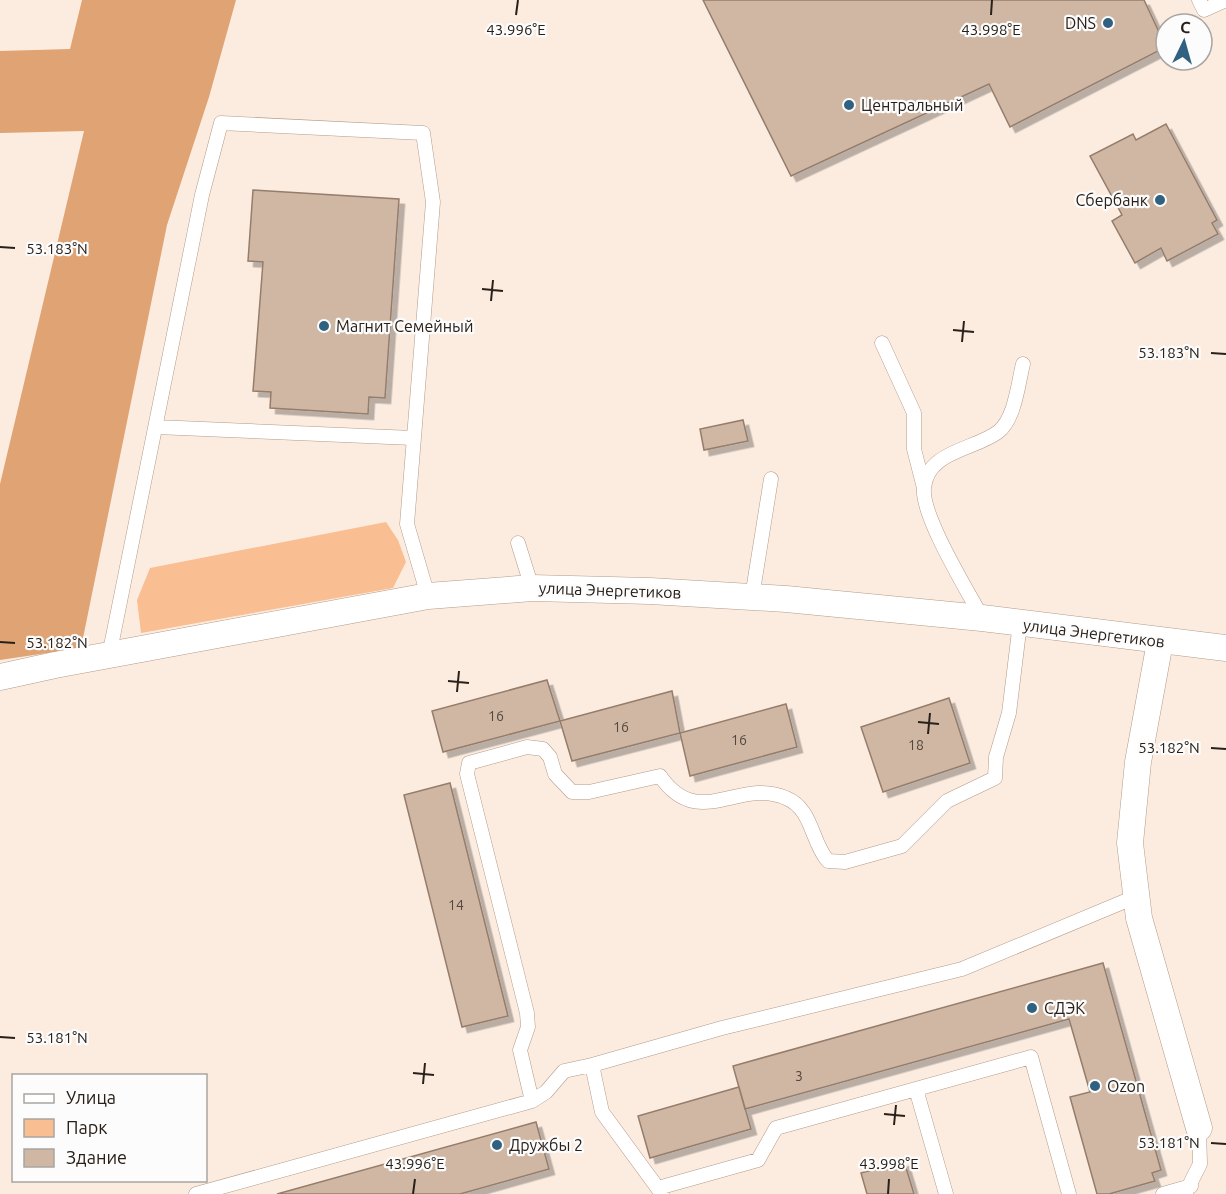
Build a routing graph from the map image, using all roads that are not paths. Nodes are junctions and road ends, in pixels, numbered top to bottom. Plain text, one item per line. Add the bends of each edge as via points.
1 (1199, 0) edge
2 (1226, 0) edge
3 (882, 343) dead end
4 (1023, 364) dead end
5 (156, 427) junction
6 (413, 438) junction
7 (771, 479) dead end
8 (924, 488) junction
9 (518, 543) dead end
10 (532, 588) junction
11 (428, 596) junction
12 (752, 597) junction
13 (981, 618) junction
14 (1020, 623) junction
15 (1160, 642) junction
16 (1226, 648) edge
17 (109, 656) junction
18 (0, 677) edge
19 (1135, 897) junction
20 (592, 1065) junction
21 (916, 1089) junction
22 (532, 1101) junction
23 (1198, 1128) joint
24 (1188, 1190) edge
25 (660, 1191) edge
26 (195, 1194) edge
27 (946, 1194) edge
28 (1070, 1194) edge
29 (1163, 1194) edge

1 - 2 lane via 1204,10
3 - 8 lane via 914,414 914,449
4 - 8 lane via 1011,409 999,432 938,462
5 - 6 lane
5 - 6 lane via 202,195 221,123 423,133 433,202
5 - 17 lane
6 - 11 lane via 407,524
7 - 12 lane
8 - 13 lane via 929,514
9 - 10 lane
10 - 11 street, улица Энергетиков
10 - 12 street, улица Энергетиков
11 - 17 street, улица Энергетиков
12 - 13 street, улица Энергетиков
13 - 14 street, улица Энергетиков
14 - 15 street, улица Энергетиков
14 - 22 lane via 1009,713 994,778 947,801 902,846 845,862 828,861 819,851 809,819 786,798 749,794 706,804 692,802 668,787 660,776 589,792 572,792 555,774 543,749 527,747 469,763 467,774 527,1013 528,1027 520,1050
15 - 16 street, улица Энергетиков
15 - 19 street via 1137,773 1130,843
17 - 18 street, улица Энергетиков
19 - 20 lane via 962,969 722,1028
19 - 23 street
20 - 22 lane via 564,1071 546,1092
20 - 25 lane via 602,1112
21 - 25 lane via 776,1128 758,1160
21 - 27 lane
21 - 28 lane via 1031,1057
22 - 26 lane
23 - 24 lane via 1200,1164
24 - 29 lane

